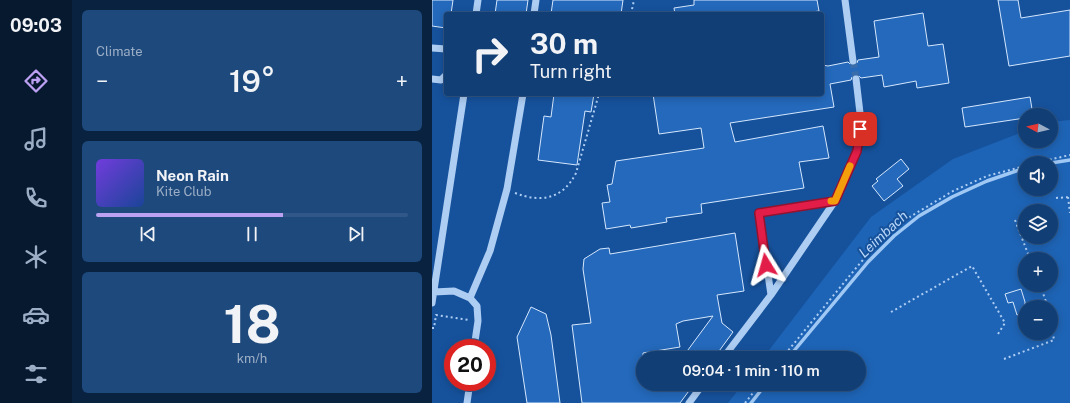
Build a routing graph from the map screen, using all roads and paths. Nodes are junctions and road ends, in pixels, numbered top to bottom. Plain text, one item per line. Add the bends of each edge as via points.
1 (478, 0) edge
2 (536, 0) edge
3 (634, 0) edge
4 (844, 0) edge
5 (476, 12) edge
6 (534, 12) edge
7 (631, 12) edge
8 (432, 48) edge
9 (444, 49) edge
10 (853, 61) tunnel mouth
11 (444, 77) edge
12 (432, 79) edge
13 (856, 79) tunnel mouth
14 (464, 96) edge
15 (523, 96) edge
16 (598, 96) edge
17 (1070, 155) edge
18 (1058, 158) edge
19 (1018, 168) edge
20 (507, 189) junction
21 (1069, 197) edge
22 (1056, 198) dead end
23 (835, 201) junction
24 (1070, 213) edge
25 (1015, 220) dead end
26 (1027, 252) edge
27 (434, 292) junction
28 (770, 295) junction
29 (470, 298) junction
30 (432, 303) edge
31 (891, 312) dead end
32 (478, 321) junction
33 (432, 328) edge
34 (998, 334) dead end
35 (475, 339) edge
36 (1054, 340) edge
37 (728, 351) edge
38 (788, 351) edge
39 (1004, 359) dead end
40 (468, 391) edge
41 (698, 391) edge
42 (754, 391) edge
43 (466, 403) edge
44 (689, 403) edge
45 (745, 403) edge

1 - 5 lane
2 - 6 lane
3 - 7 path
4 - 10 lane
8 - 9 lane
11 - 12 lane via 441,80
13 - 23 lane via 860,113 857,151
14 - 27 lane
15 - 20 lane
16 - 20 path via 576,173 571,182 556,195 538,199
17 - 18 path
19 - 38 path via 986,176 953,191 908,218 861,262
20 - 29 lane via 490,251
21 - 22 path
21 - 24 path
23 - 28 lane
23 - 28 lane via 759,213
25 - 26 path
27 - 29 lane via 454,291
27 - 30 lane
28 - 37 lane
29 - 32 lane via 477,306
31 - 34 path via 972,266 1005,323
32 - 33 path via 436,315
32 - 35 lane
36 - 39 path
40 - 43 lane
41 - 44 lane
42 - 45 path

